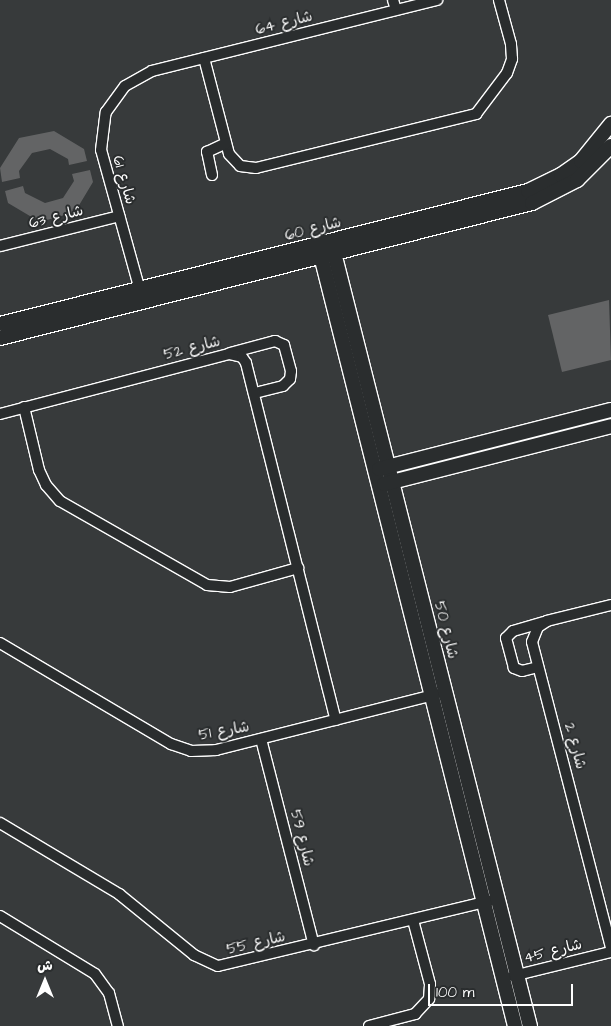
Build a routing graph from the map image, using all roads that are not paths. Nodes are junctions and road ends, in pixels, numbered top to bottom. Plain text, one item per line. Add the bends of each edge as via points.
1 (437, 0) edge
2 (499, 0) edge
3 (395, 5) edge
4 (204, 58) junction
5 (139, 77) joint
6 (611, 124) edge
7 (226, 144) junction
8 (611, 146) edge
9 (212, 175) dead end
10 (119, 216) junction
11 (0, 246) edge
12 (326, 249) junction
13 (141, 296) junction
14 (0, 324) edge
15 (0, 338) edge
16 (229, 354) junction
17 (254, 393) junction
18 (24, 407) junction
19 (605, 412) edge
20 (0, 414) edge
21 (608, 428) edge
22 (382, 469) junction
23 (385, 484) junction
24 (298, 568) junction
25 (611, 605) edge
26 (547, 621) junction
27 (0, 643) edge
28 (538, 667) junction
29 (438, 693) junction
30 (336, 720) junction
31 (261, 739) junction
32 (0, 823) edge
33 (491, 901) junction
34 (0, 916) edge
35 (413, 920) junction
36 (314, 945) junction
37 (611, 950) edge
38 (510, 977) junction
39 (118, 1026) edge
40 (369, 1026) edge
41 (515, 1026) edge
42 (530, 1026) edge

1 - 3 street, شارع 64
2 - 7 street via 511,44 510,66 486,106 470,117 251,169 235,163
3 - 4 street, شارع 64
4 - 5 street, شارع 64
4 - 7 street
5 - 10 street, شارع 61 via 114,98 100,135
6 - 12 street, شارع 60 via 581,161 539,187
7 - 9 street via 207,152
8 - 12 street, شارع 60 via 577,180 544,198
10 - 11 street, شارع 63
10 - 13 street, شارع 61
12 - 13 street, شارع 60
12 - 22 street, شارع 50
13 - 14 street, شارع 60
13 - 15 street, شارع 60
16 - 17 street, شارع 52 via 245,360
16 - 17 street via 275,341 284,345 291,371 290,380 283,386
16 - 18 street, شارع 52
17 - 24 street, شارع 52
18 - 20 street, شارع 52
18 - 24 street via 42,478 55,496 69,506 207,585 230,587
19 - 21 street via 595,421
19 - 22 street
21 - 23 street
22 - 23 street, شارع 50
23 - 29 street, شارع 50
24 - 30 street, شارع 52
25 - 26 street
26 - 28 street, شارع 2 via 538,627 533,637
26 - 28 street via 513,631 506,638 514,668 522,671
27 - 31 street, شارع 51 via 177,747 210,751
28 - 37 street, شارع 2
29 - 30 street, شارع 51
29 - 33 street, شارع 50
30 - 31 street, شارع 51
31 - 36 street, شارع 59
32 - 36 street, شارع 55 via 119,894 205,962 230,965
33 - 35 street, شارع 55
33 - 38 street, شارع 50
34 - 39 street via 95,974 109,993
35 - 36 street, شارع 55
35 - 40 street via 430,984 429,999 415,1014
37 - 38 street, شارع 45
38 - 41 street, شارع 50
38 - 42 street, شارع 50

